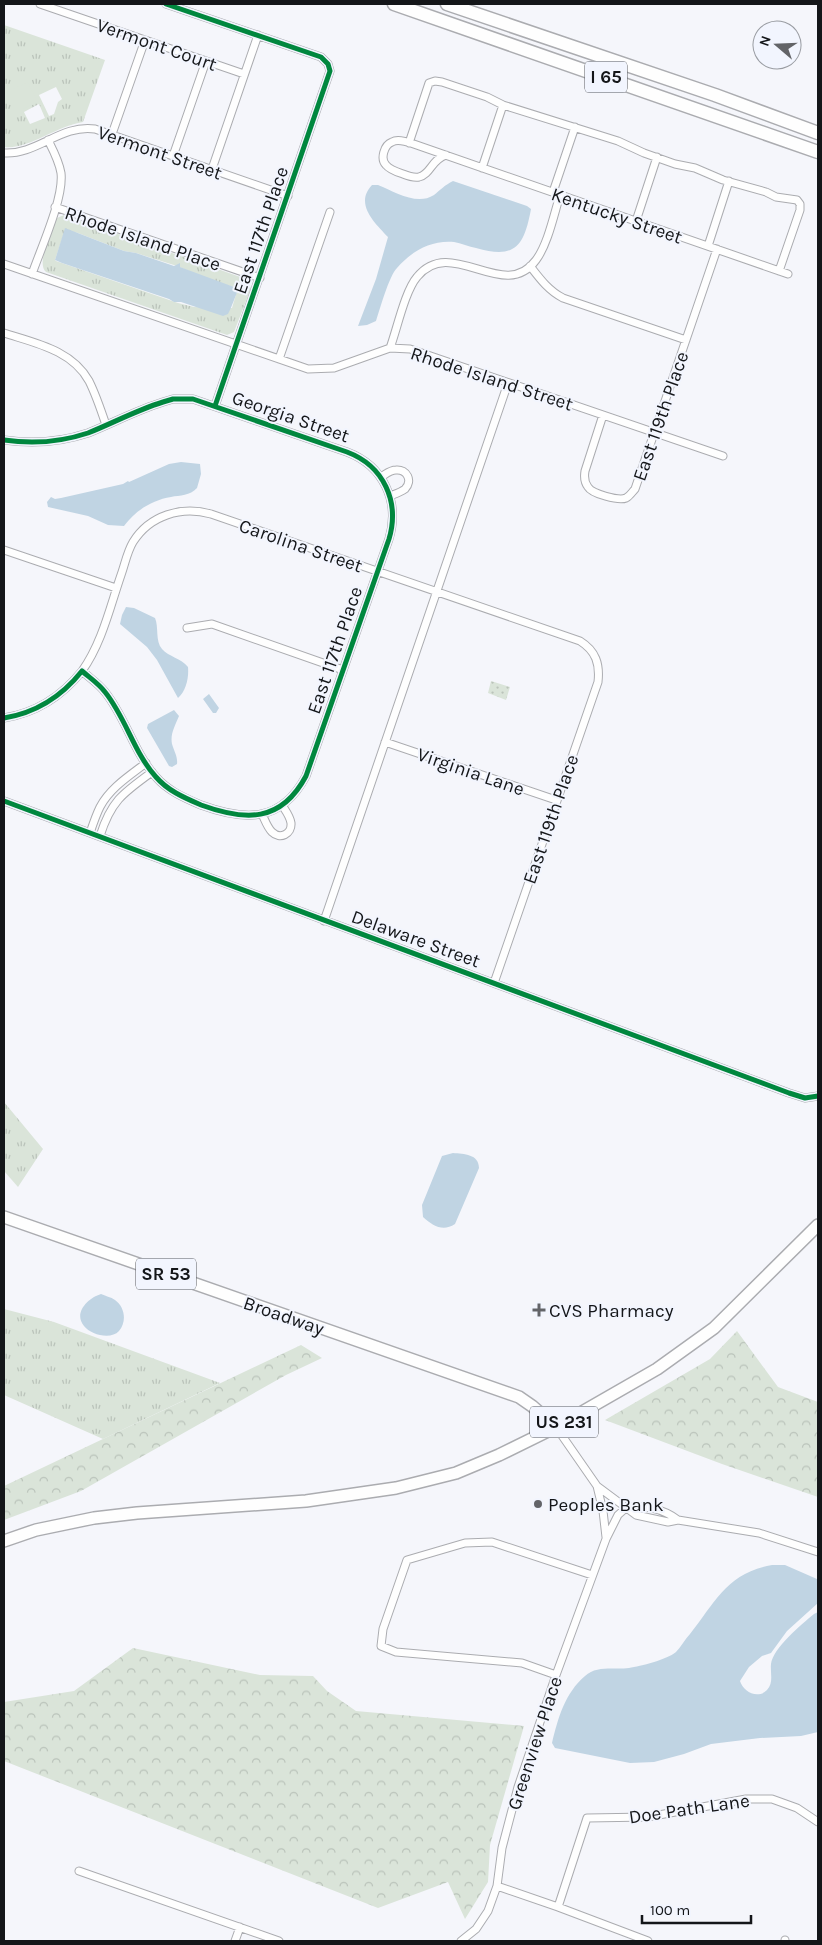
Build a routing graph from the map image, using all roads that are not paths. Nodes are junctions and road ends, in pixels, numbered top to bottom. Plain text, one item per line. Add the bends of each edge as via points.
1 (40, 4) edge
2 (166, 4) edge
3 (394, 4) edge
4 (447, 4) edge
5 (258, 35) junction
6 (145, 40) junction
7 (206, 61) junction
8 (244, 74) junction
9 (503, 105) junction
10 (574, 127) junction
11 (818, 133) edge
12 (112, 134) junction
13 (48, 140) junction
14 (409, 143) junction
15 (818, 152) edge
16 (4, 153) edge
17 (173, 156) junction
18 (446, 156) junction
19 (657, 157) junction
20 (482, 168) junction
21 (212, 169) junction
22 (729, 182) junction
23 (556, 194) junction
24 (288, 196) junction
25 (55, 207) junction
26 (330, 212) dead end
27 (636, 221) junction
28 (708, 246) junction
29 (717, 249) junction
30 (4, 264) edge
31 (530, 266) junction
32 (779, 271) junction
33 (32, 274) junction
34 (788, 274) dead end
35 (260, 278) junction
36 (4, 333) edge
37 (686, 340) junction
38 (237, 344) junction
39 (390, 348) junction
40 (279, 359) junction
41 (508, 383) junction
42 (216, 406) junction
43 (603, 415) junction
44 (106, 425) junction
45 (654, 433) junction
46 (4, 440) edge
47 (723, 456) dead end
48 (381, 477) junction
49 (390, 496) junction
50 (393, 512) joint
51 (4, 550) edge
52 (378, 571) junction
53 (116, 588) junction
54 (436, 592) junction
55 (187, 628) dead end
56 (595, 655) joint
57 (343, 670) junction
58 (82, 671) junction
59 (4, 718) edge
60 (385, 742) junction
61 (146, 764) junction
62 (152, 772) junction
63 (556, 800) junction
64 (4, 801) edge
65 (282, 805) junction
66 (262, 814) junction
67 (90, 832) junction
68 (100, 836) junction
69 (324, 920) junction
70 (494, 983) junction
71 (818, 1096) edge
72 (4, 1217) edge
73 (818, 1225) edge
74 (556, 1427) junction
75 (597, 1486) junction
76 (627, 1507) junction
77 (606, 1539) junction
78 (4, 1541) edge
79 (818, 1552) edge
80 (592, 1575) junction
81 (556, 1675) junction
82 (818, 1822) edge
83 (79, 1871) dead end
84 (497, 1886) junction
85 (558, 1907) junction
86 (240, 1927) junction
87 (235, 1941) edge
88 (279, 1941) edge
89 (461, 1941) edge
90 (648, 1941) edge

1 - 6 street, Vermont Court
2 - 5 street
3 - 15 highway, I 65
4 - 11 highway, I 65 via 706,91
5 - 8 street
5 - 24 street, East 117th Place via 320,57 328,64 330,75
6 - 7 street, Vermont Court
6 - 12 street
7 - 8 street, Vermont Court
7 - 17 street
8 - 21 street
9 - 10 street
9 - 14 street via 442,82 429,83
9 - 20 street
10 - 19 street
10 - 23 street
12 - 13 street, Vermont Street via 81,128
12 - 17 street, Vermont Street
13 - 16 street, Vermont Street via 20,152
13 - 25 street via 61,173
14 - 18 street, Kentucky Street
14 - 18 street, Kentucky Street via 397,140 388,144 384,151 384,164 406,175 420,176 438,158
17 - 21 street, Vermont Street
18 - 20 street, Kentucky Street
19 - 22 street
19 - 27 street
20 - 23 street, Kentucky Street
21 - 24 street, Vermont Street
22 - 28 street
22 - 32 street via 797,200 800,204
23 - 27 street, Kentucky Street
23 - 31 street via 541,252
24 - 35 street, East 117th Place
25 - 33 street
25 - 35 street, Rhode Island Place
26 - 40 street
27 - 28 street, Kentucky Street
28 - 29 street, Kentucky Street
29 - 32 street, Kentucky Street
29 - 37 street, East 119th Place
30 - 33 street, Rhode Island Street
31 - 37 street via 555,294 563,298
31 - 39 street via 505,276 456,262 440,263 425,269 410,290
32 - 34 street, Kentucky Street
33 - 38 street, Rhode Island Street
35 - 38 street, East 117th Place
36 - 44 street via 52,349 70,359 88,380
37 - 45 street, East 119th Place
38 - 40 street, Rhode Island Street
38 - 42 street, East 117th Place
39 - 40 street, Rhode Island Street via 325,370 308,369
39 - 41 street, Rhode Island Street via 410,350
41 - 43 street, Rhode Island Street
41 - 54 street
42 - 44 street, Georgia Street via 185,398 172,399
42 - 48 street, Georgia Street via 354,454
43 - 45 street, Rhode Island Street
43 - 45 street, East 119th Place via 584,471 584,480 592,491 616,499 627,498 635,489
44 - 46 street, Georgia Street via 58,440
45 - 47 street, Rhode Island Street
48 - 49 street, Georgia Street
48 - 49 street via 396,470 408,474 409,481 404,490
49 - 50 street, Georgia Street
50 - 52 street, East 117th Place via 392,530
51 - 53 street
52 - 53 street, Carolina Street via 211,514 176,512 156,520 138,536 128,553
52 - 54 street, Carolina Street
52 - 57 street, East 117th Place
53 - 58 street, Carolina Street via 95,650
54 - 56 street, Carolina Street via 580,641
54 - 60 street
55 - 57 street via 212,624
56 - 63 street, East 119th Place via 599,666 598,682
57 - 65 street, East 117th Place via 306,776 294,795
58 - 59 street, Carolina Street via 68,687 44,704
58 - 61 street via 110,698
60 - 63 street, Virginia Lane
60 - 69 street
61 - 62 street
61 - 67 street via 108,795
62 - 66 street via 174,792 202,805 239,816
62 - 68 street via 113,804
63 - 70 street, East 119th Place
64 - 67 street, Delaware Street
65 - 66 street, East 117th Place
65 - 66 street via 291,825 285,835 273,833
67 - 68 street, Delaware Street
68 - 69 street, Delaware Street
69 - 70 street, Delaware Street
70 - 71 street, Delaware Street via 789,1093 805,1098
72 - 74 main road, Broadway / SR 53 via 519,1397
73 - 74 main road, US 231 via 714,1328 657,1369
74 - 75 street
74 - 78 main road, US 231 via 456,1473 396,1488 306,1501 137,1512 36,1530
75 - 76 street
75 - 77 street, Greenview Place
76 - 77 street, Greenview Place via 618,1515
76 - 79 street via 639,1506 668,1513 678,1520 759,1533
77 - 80 street, Greenview Place
80 - 81 street, Greenview Place
80 - 81 street via 492,1542 464,1543 407,1560 383,1629 381,1646 396,1652 522,1663
81 - 84 street, Greenview Place via 514,1801 502,1848
82 - 85 street, Doe Path Lane via 798,1808 772,1799 746,1799 648,1817 587,1818
83 - 86 street
84 - 85 street
84 - 89 street, Greenview Place via 476,1929
85 - 90 street
86 - 87 street
86 - 88 street

